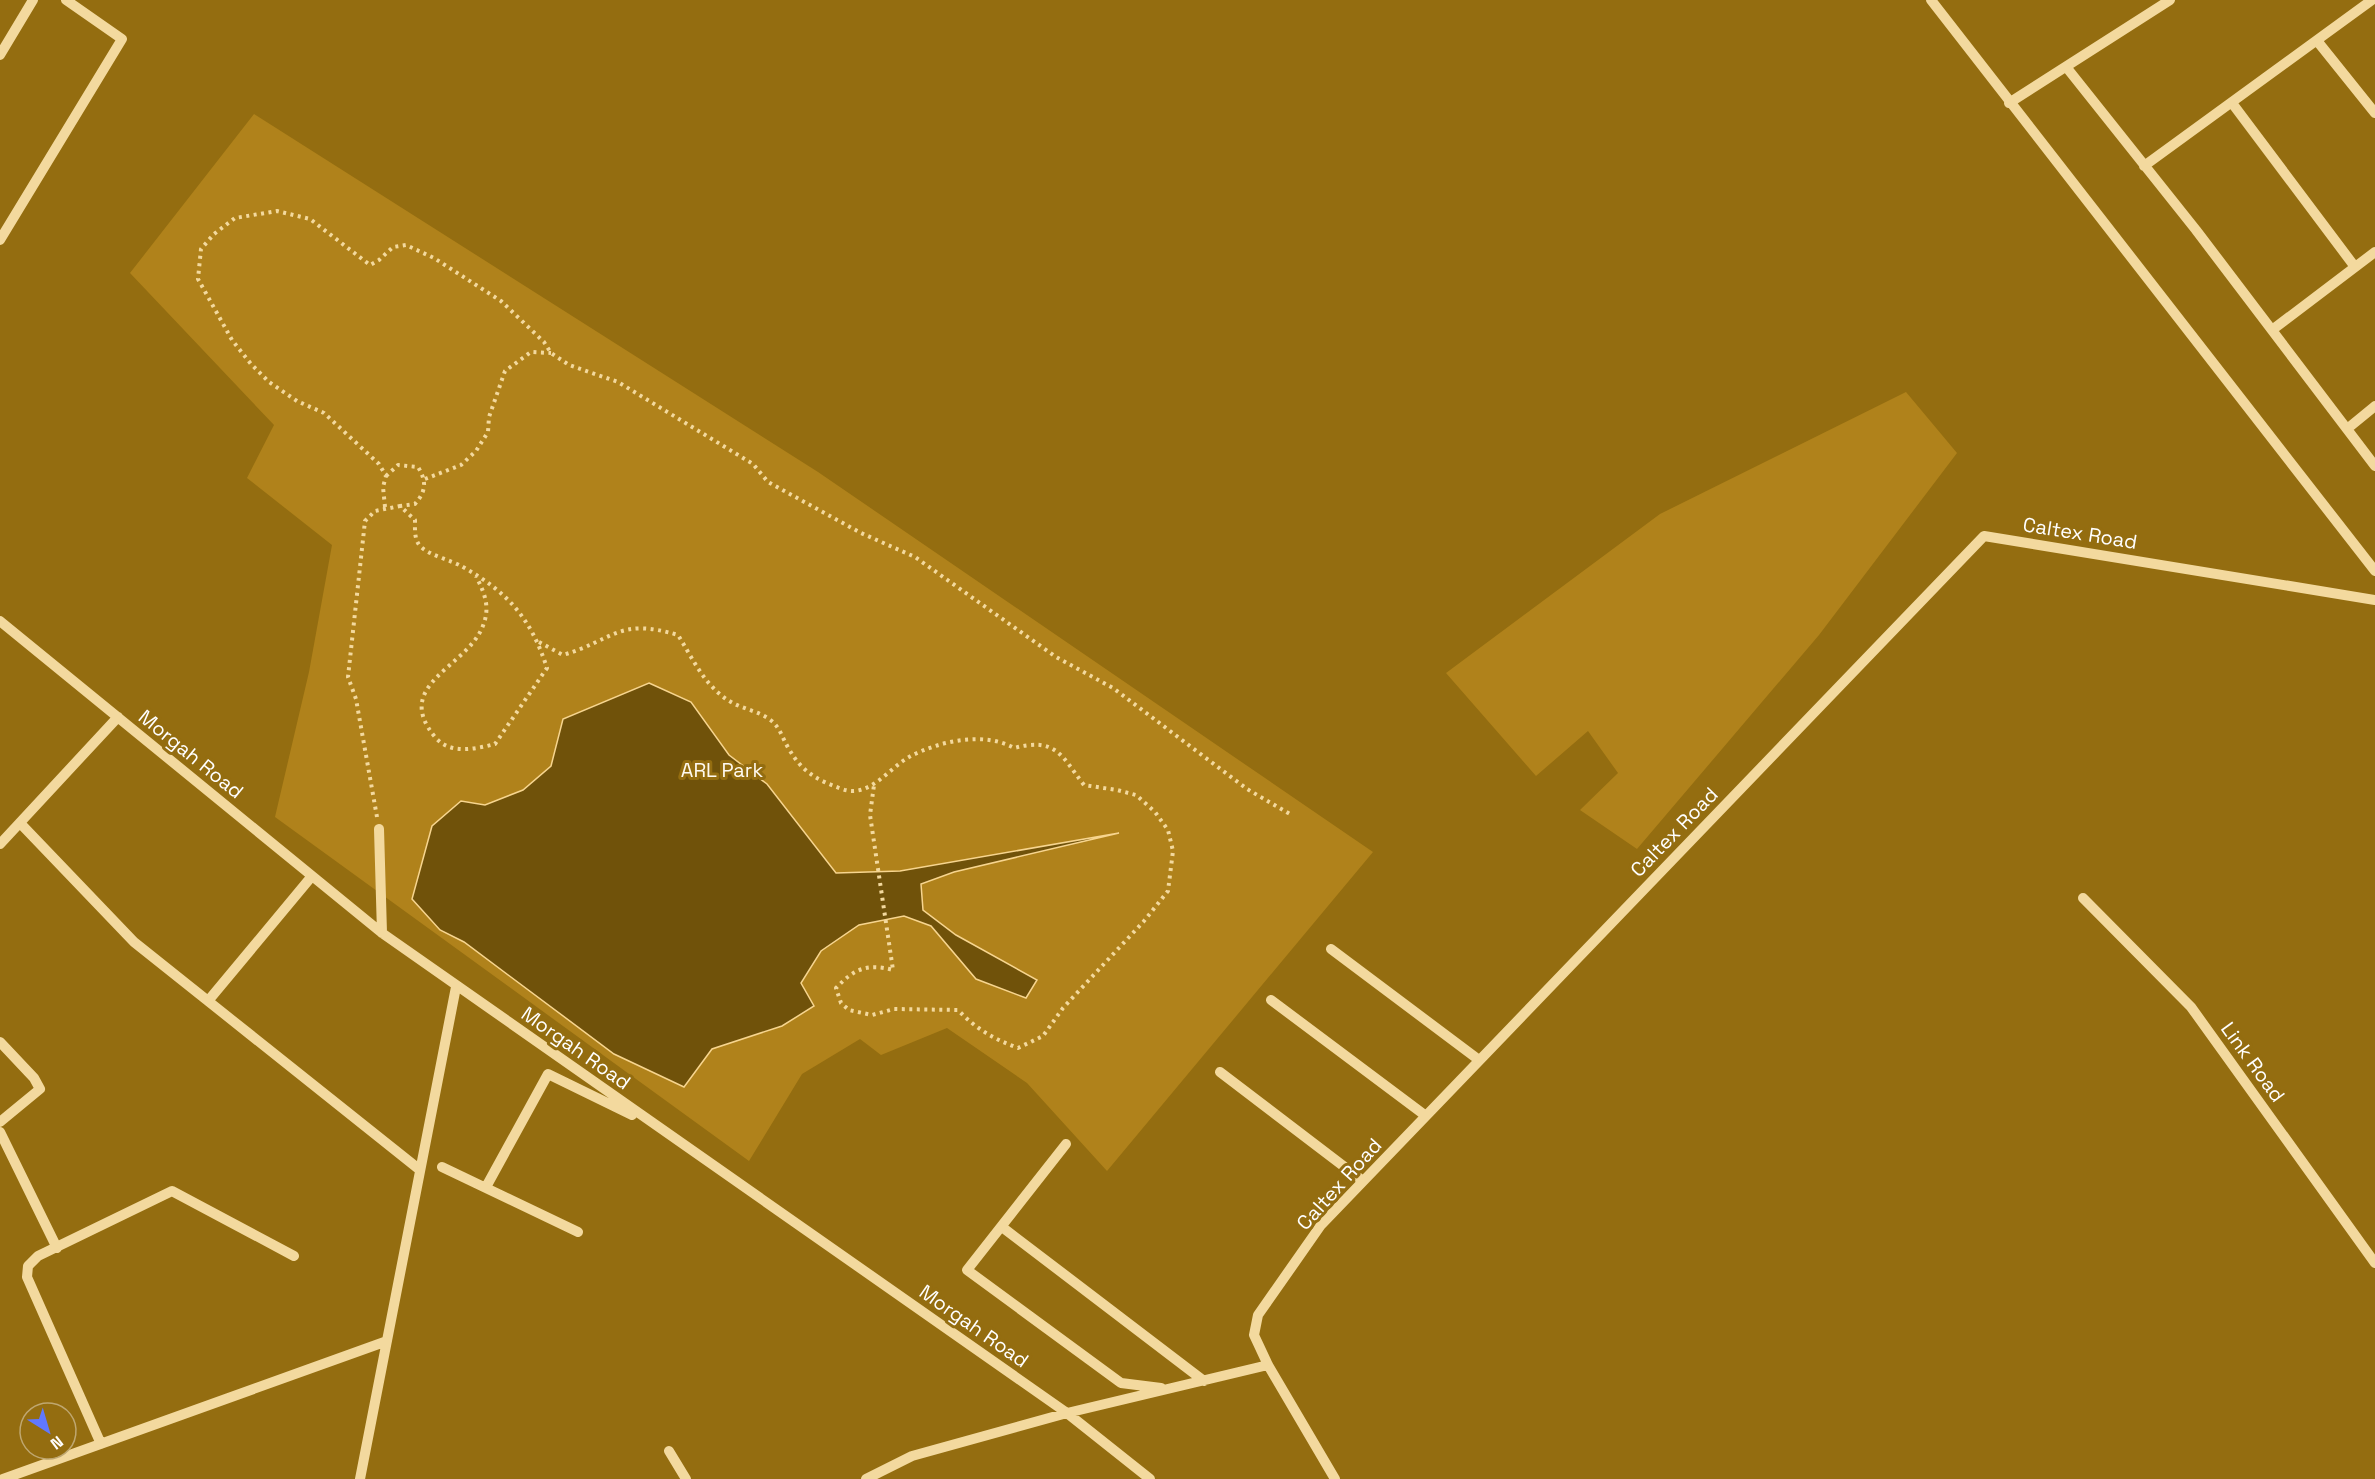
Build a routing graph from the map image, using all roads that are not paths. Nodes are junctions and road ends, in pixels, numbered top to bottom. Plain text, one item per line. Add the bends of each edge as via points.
1 (33, 0) edge
2 (66, 0) edge
3 (1931, 0) edge
4 (2170, 0) edge
5 (2372, 0) edge
6 (2318, 42) junction
7 (0, 55) edge
8 (2067, 68) junction
9 (2009, 103) junction
10 (2232, 103) junction
11 (2375, 113) edge
12 (2144, 166) junction
13 (4, 220) edge
14 (0, 240) edge
15 (2375, 252) edge
16 (2355, 267) junction
17 (2272, 330) junction
18 (2375, 406) edge
19 (2347, 429) junction
20 (2375, 466) edge
21 (2375, 571) edge
22 (2375, 600) edge
23 (0, 621) edge
24 (118, 717) junction
25 (20, 823) junction
26 (379, 830) road end
27 (0, 844) edge
28 (312, 876) junction
29 (2083, 898) dead end
30 (382, 933) junction
31 (1331, 949) dead end
32 (456, 987) junction
33 (1271, 1000) dead end
34 (208, 1001) junction
35 (0, 1042) edge
36 (1479, 1060) junction
37 (1220, 1072) dead end
38 (1426, 1116) junction
39 (0, 1122) edge
40 (662, 1130) junction
41 (0, 1132) edge
42 (1066, 1144) dead end
43 (442, 1167) dead end
44 (420, 1170) junction
45 (1363, 1181) junction
46 (486, 1187) junction
47 (1002, 1227) junction
48 (578, 1232) dead end
49 (57, 1248) junction
50 (294, 1256) dead end
51 (2375, 1263) edge
52 (387, 1341) junction
53 (1268, 1365) junction
54 (1204, 1381) junction
55 (1170, 1389) junction
56 (1067, 1413) junction
57 (101, 1444) junction
58 (669, 1451) dead end
59 (3, 1479) edge
60 (360, 1479) edge
61 (686, 1479) edge
62 (866, 1479) edge
63 (1150, 1479) edge
64 (1335, 1479) edge

1 - 7 street
2 - 13 street via 122,39
3 - 9 street
4 - 8 street
5 - 6 street
6 - 10 street
6 - 11 street
8 - 9 street
8 - 12 street
9 - 21 street
10 - 12 street
10 - 16 street
12 - 17 street
13 - 14 street
15 - 16 street
16 - 17 street
17 - 19 street
18 - 19 street
19 - 20 street
22 - 36 street, Caltex Road via 1984,536
23 - 24 street, Morgah Road
24 - 25 street
24 - 28 street, Morgah Road
25 - 27 street
25 - 34 street via 134,942
26 - 30 street
28 - 30 street, Morgah Road
28 - 34 street
29 - 51 street, Link Road via 2191,1007
30 - 32 street, Morgah Road
31 - 36 street
32 - 40 street, Morgah Road
32 - 44 street
33 - 38 street
34 - 44 street
35 - 39 street via 40,1089
36 - 38 street, Caltex Road
37 - 45 street
38 - 45 street, Caltex Road
40 - 46 street via 548,1074
40 - 56 street, Morgah Road
41 - 49 street
42 - 47 street
43 - 46 street
44 - 52 street
45 - 53 street, Caltex Road via 1322,1225 1258,1315 1254,1335
46 - 48 street
47 - 54 street
47 - 55 street via 967,1270 1121,1383
49 - 50 street via 172,1191
49 - 57 street via 28,1266 27,1277
52 - 57 street
52 - 60 street
53 - 54 street
53 - 64 street, Caltex Road
54 - 55 street
55 - 56 street
56 - 62 street via 912,1456
56 - 63 street, Morgah Road
57 - 59 street
58 - 61 street

